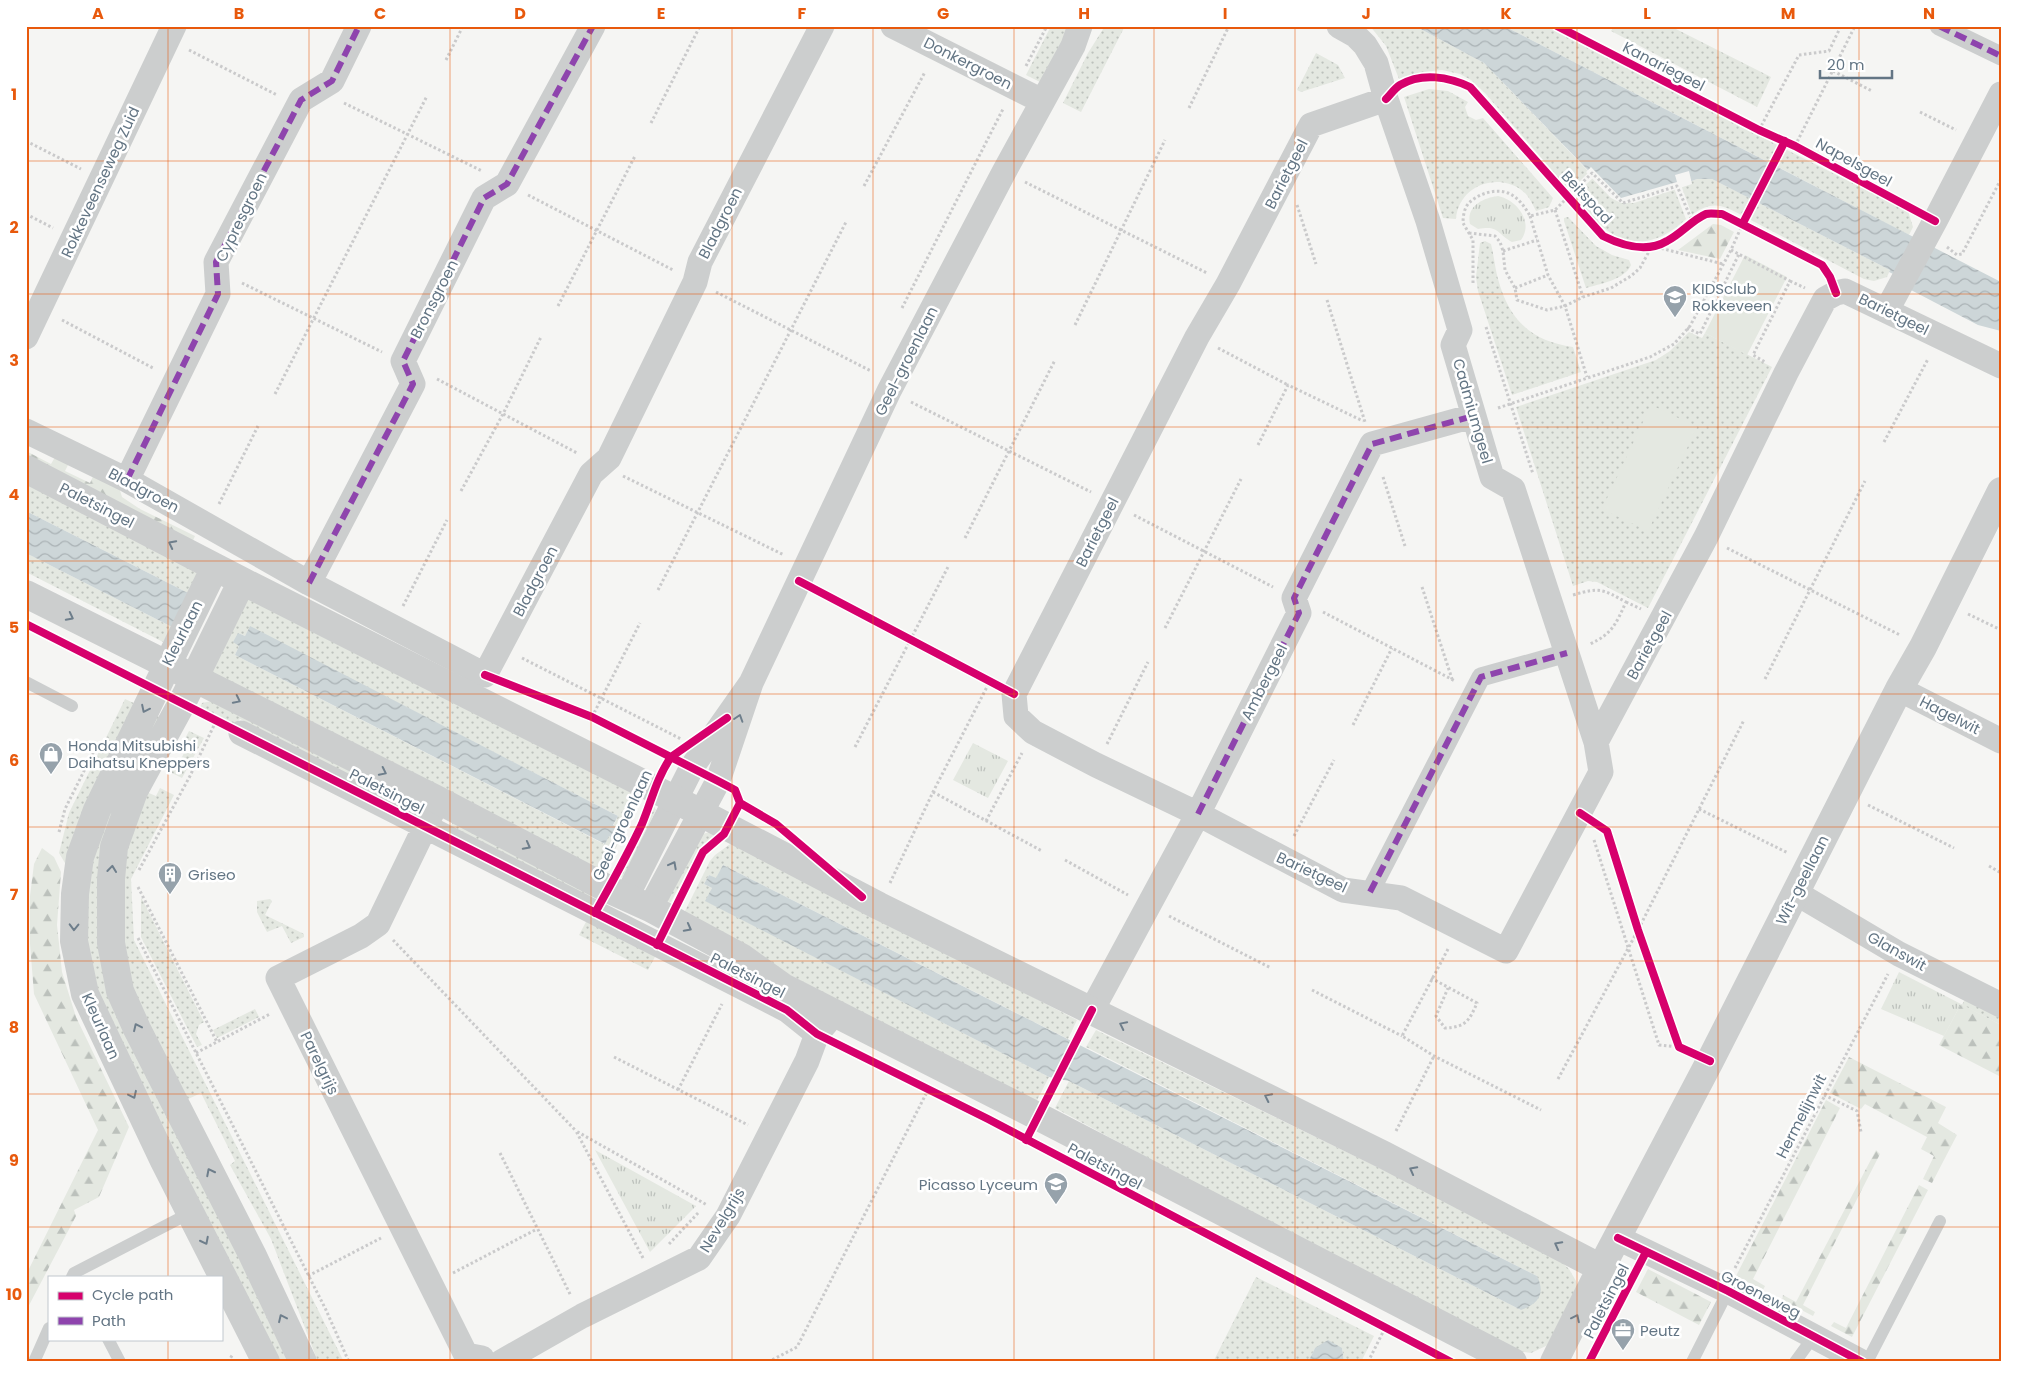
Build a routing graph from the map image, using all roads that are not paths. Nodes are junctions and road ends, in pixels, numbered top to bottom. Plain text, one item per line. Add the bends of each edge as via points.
1 (359, 26) edge
2 (593, 26) edge
3 (822, 26) edge
4 (893, 26) edge
5 (1093, 26) edge
6 (1339, 26) edge
7 (1939, 26) edge
8 (171, 33) edge
9 (1076, 36) edge
10 (2001, 56) edge
11 (2001, 94) edge
12 (1386, 99) junction
13 (1042, 101) junction
14 (1887, 310) junction
15 (26, 337) edge
16 (2001, 366) edge
17 (1473, 416) junction
18 (26, 431) edge
19 (26, 469) edge
20 (127, 480) junction
21 (1997, 507) edge
22 (215, 567) junction
23 (242, 581) junction
24 (309, 583) junction
25 (26, 594) edge
26 (1566, 653) junction
27 (166, 665) junction
28 (194, 678) junction
29 (26, 682) edge
30 (751, 683) junction
31 (1899, 689) junction
32 (72, 706) dead end
33 (241, 733) road end
34 (2001, 741) edge
35 (1596, 742) junction
36 (438, 800) junction
37 (676, 800) junction
38 (700, 813) junction
39 (1198, 814) junction
40 (426, 826) junction
41 (1370, 892) junction
42 (1796, 893) junction
43 (638, 903) junction
44 (2001, 1005) edge
45 (1092, 1010) junction
46 (834, 1012) junction
47 (817, 1034) junction
48 (190, 1213) junction
49 (1940, 1222) dead end
50 (1618, 1238) junction
51 (1601, 1268) junction
52 (74, 1276) edge
53 (1728, 1291) junction
54 (48, 1330) edge
55 (1814, 1336) junction
56 (109, 1340) edge
57 (491, 1361) edge
58 (34, 1362) edge
59 (120, 1362) edge
60 (266, 1362) edge
61 (303, 1362) edge
62 (1513, 1362) edge
63 (1554, 1362) edge
64 (1692, 1362) edge
65 (1795, 1362) edge
66 (1862, 1362) edge
67 (1867, 1362) edge

1 - 20 street, Cypresgroen via 332,81 301,100 216,262 218,294
2 - 24 street, Bronsgroen via 507,184 484,198 403,361 413,384
3 - 24 street, Bladgroen via 700,262 695,282 609,458 591,474 485,675
4 - 13 street, Donkergroen
5 - 9 street, Geel-groenlaan
6 - 12 street, Cadmiumgeel via 1365,45 1376,63
7 - 10 street
8 - 15 street, Rokkeveenseweg Zuid
9 - 13 street, Geel-groenlaan
11 - 14 street
12 - 17 street, Cadmiumgeel via 1428,221 1460,330 1453,345
12 - 39 street, Barietgeel via 1311,125 1197,337 1014,694 1016,716 1033,732
13 - 30 street, Geel-groenlaan via 892,387
14 - 16 street, Barietgeel
14 - 35 street, Barietgeel via 1845,290 1825,299 1706,537
17 - 26 street, Cadmiumgeel via 1492,477 1513,489
17 - 39 street, Ambergeel via 1372,444 1294,598 1299,612
18 - 20 street, Bladgroen
22 -> 19 street, Paletsingel
20 - 24 street, Bladgroen
21 - 31 street, Wit-geellaan
22 - 23 street, Paletsingel
22 - 27 street, Kleurlaan
23 - 28 street, Kleurlaan
23 - 37 street, Paletsingel
25 -> 27 street, Paletsingel
26 - 35 street, Cadmiumgeel
26 - 41 street via 1481,677
27 - 28 street, Paletsingel
27 -> 48 street, Kleurlaan via 97,810 80,857 74,942 85,994
28 -> 36 street, Paletsingel
61 -> 28 street, Kleurlaan via 252,1254 137,1029 120,991 111,943 114,847 134,791
29 - 32 lane
30 - 37 street, Geel-groenlaan via 692,767
38 -> 30 street, Geel-groenlaan via 718,781
31 - 34 street, Hagelwit
31 - 42 street, Wit-geellaan
33 - 40 street, Paletsingel
35 - 41 street, Barietgeel via 1601,772 1506,951 1401,898
36 - 40 street
36 -> 43 street, Paletsingel
37 - 38 street, Paletsingel
37 - 43 street, Geel-groenlaan
43 -> 38 street, Geel-groenlaan
38 - 45 street, Paletsingel via 879,906
39 - 41 street, Barietgeel via 1343,890
39 - 45 street, Ambergeel
40 - 47 street, Paletsingel via 787,1010
40 - 57 street, Parelgrijs via 378,924 278,978 466,1355
42 - 44 street, Glanswit via 1899,954
42 - 50 street, Wit-geellaan
43 -> 46 street, Paletsingel via 741,957 783,987
51 -> 45 street, Paletsingel via 1384,1154
46 - 47 street, Nevelgrijs
46 - 62 street, Paletsingel
47 - 57 street, Nevelgrijs via 807,1062 728,1216 699,1258
48 - 52 lane
48 -> 60 street, Kleurlaan
49 - 67 lane
50 - 51 street, Wit-geellaan
50 - 53 street, Groeneweg
63 -> 51 street, Paletsingel
53 - 55 street, Groeneweg
53 - 64 lane
54 - 58 lane
55 - 65 lane
55 - 66 street, Groeneweg
56 - 59 lane

